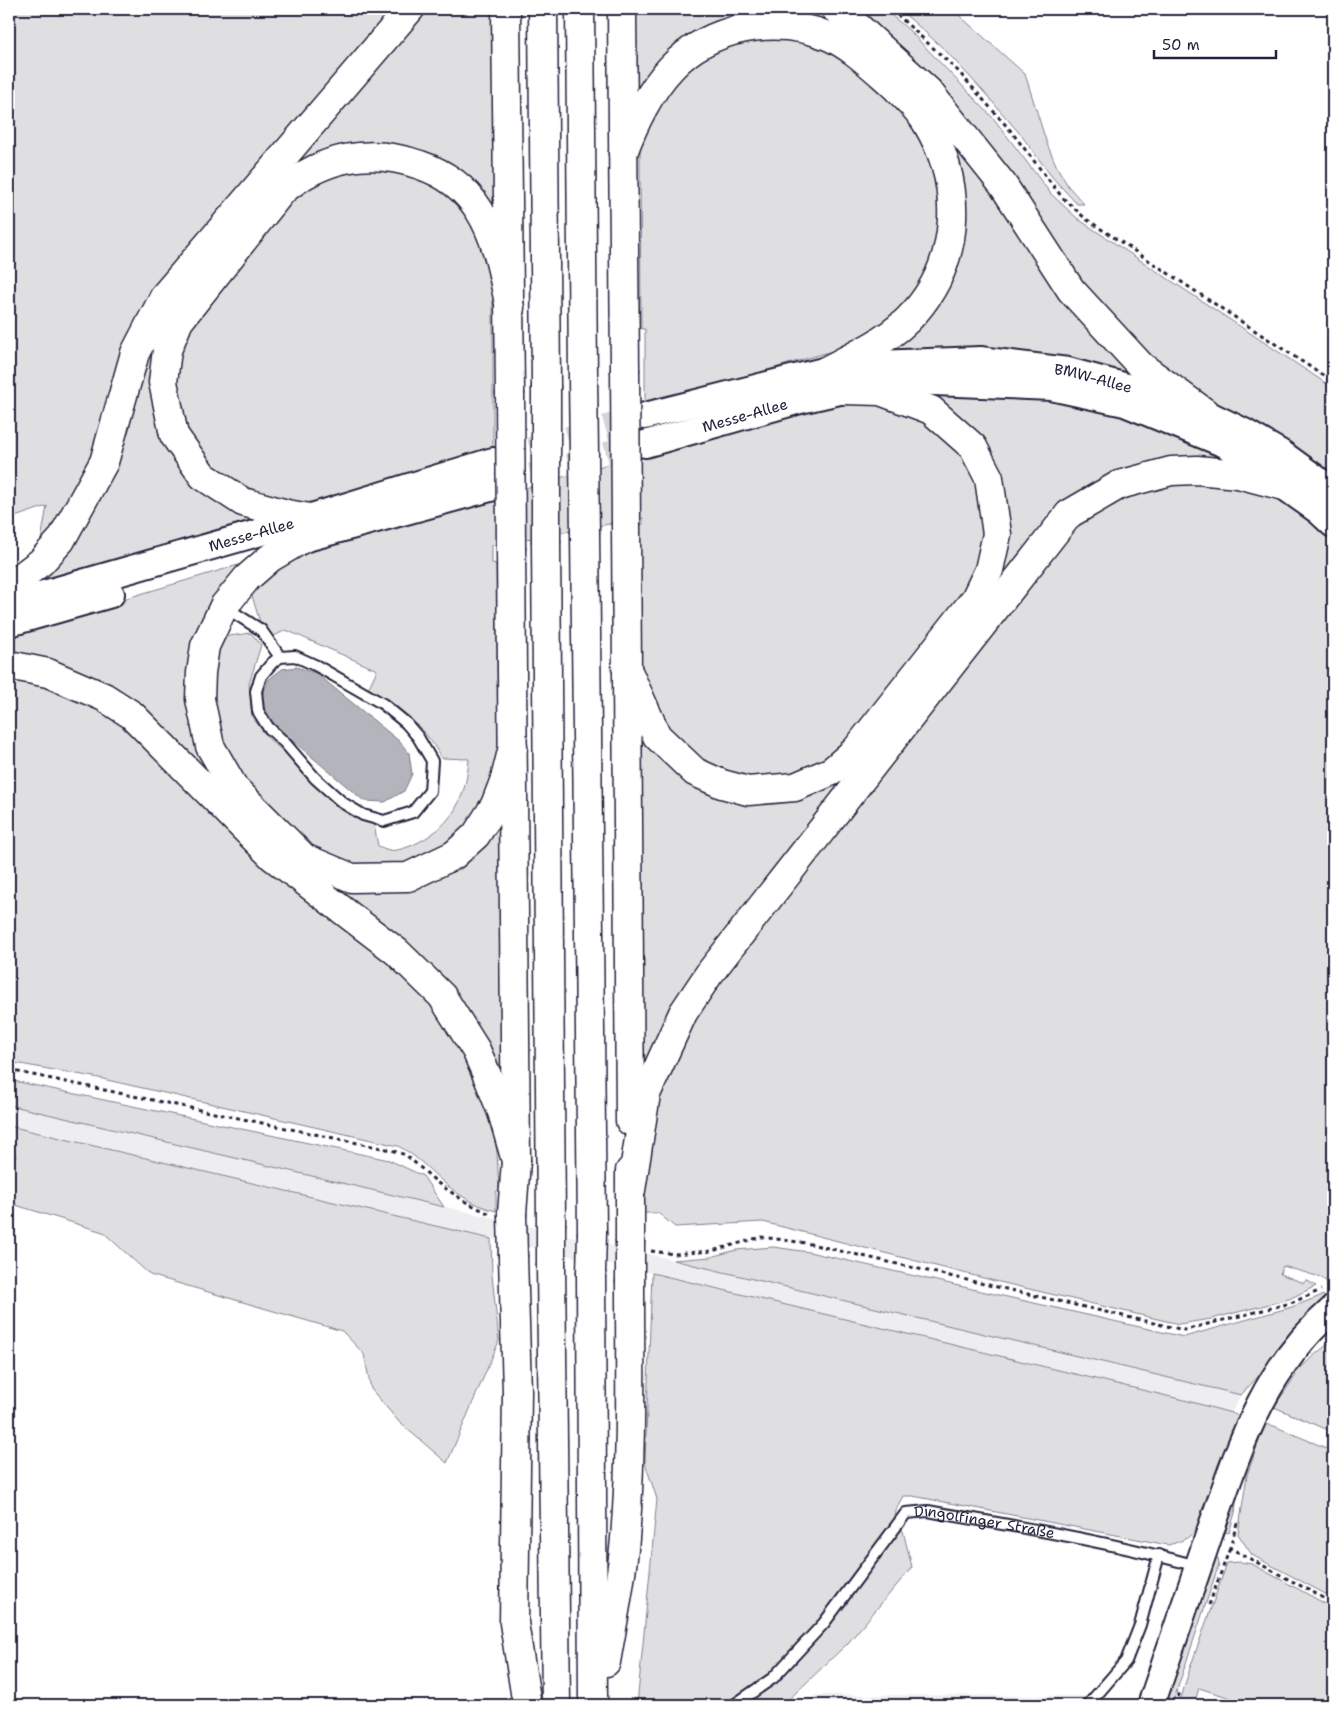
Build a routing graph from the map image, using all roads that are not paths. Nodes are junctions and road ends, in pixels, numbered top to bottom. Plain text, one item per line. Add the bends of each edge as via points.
1 (410, 9) edge
2 (506, 9) edge
3 (543, 9) edge
4 (580, 9) edge
5 (622, 9) edge
6 (836, 9) edge
7 (623, 154) junction
8 (510, 308) junction
9 (827, 370) junction
10 (844, 390) junction
11 (1206, 414) junction
12 (645, 416) tunnel mouth
13 (645, 444) tunnel mouth
14 (494, 461) tunnel mouth
15 (1284, 486) junction
16 (494, 488) tunnel mouth
17 (1333, 491) edge
18 (1333, 524) edge
19 (306, 528) junction
20 (9, 586) edge
21 (9, 604) edge
22 (224, 606) junction
23 (9, 623) edge
24 (280, 657) junction
25 (9, 665) edge
26 (626, 667) junction
27 (513, 747) junction
28 (516, 1161) junction
29 (630, 1190) junction
30 (1331, 1298) edge
31 (1159, 1555) junction
32 (1198, 1566) junction
33 (527, 1705) edge
34 (556, 1705) edge
35 (593, 1705) edge
36 (598, 1705) edge
37 (734, 1705) edge
38 (1088, 1705) edge
39 (1151, 1705) edge

1 - 20 highway via 165,295 135,353 104,462 61,540 41,562
2 - 8 highway
3 - 34 highway, bridge
4 - 35 highway, bridge via 592,1232
5 - 7 highway
6 - 11 highway via 928,91 1003,185 1071,290 1142,366
7 - 9 highway via 630,132 671,68 690,51 730,32 760,26 805,28 850,48 890,82 926,121 940,148 950,178 952,234 946,258 933,286 915,312 892,334
7 - 26 highway, bridge
8 - 19 highway via 496,248 480,211 457,184 433,169 389,156 343,159 309,172 282,191 179,322 167,350 163,382 174,435 203,476 243,502 287,514
8 - 27 highway, bridge
9 - 11 main road, BMW-Allee via 877,364 1000,362 1068,371 1142,391
9 - 12 main road, Messe-Allee
10 - 13 main road, Messe-Allee
10 - 15 main road, BMW-Allee via 910,381 1051,387 1124,403 1225,444
10 - 26 highway via 880,391 931,410 973,448 989,478 997,534 989,570 975,599 862,743 832,771 795,787 748,792 722,784 695,772 657,736
11 - 17 main road, BMW-Allee via 1282,454
14 - 19 main road, Messe-Allee
15 - 18 main road, BMW-Allee
15 - 29 highway via 1238,474 1171,471 1119,485 1069,514 709,974 683,1012 646,1094
16 - 19 main road, Messe-Allee
19 - 21 main road, Messe-Allee
19 - 22 highway via 247,578
19 - 23 main road, Messe-Allee
22 - 24 lane via 261,630
22 - 27 highway via 205,646 200,673 200,699 210,746 234,788 304,858 352,878 408,877 454,855 476,834 495,805
24 - 24 lane via 295,656 316,666 383,704 406,722 432,761 430,791 413,812 384,821 363,815 343,803 315,778 268,727 258,711 256,691 262,676
25 - 28 highway via 48,673 104,697 132,715 273,856 397,952 423,977 442,996 476,1050 502,1112
26 - 29 highway
27 - 28 highway
28 - 33 highway, bridge via 500,1214 513,1257 517,1391 514,1623
29 - 36 highway, bridge via 639,1245 630,1283 630,1458 625,1539
30 - 32 main road via 1276,1373 1254,1415 1236,1456
31 - 32 lane, Dingolfinger Straße
31 - 37 lane, Dingolfinger Straße via 928,1511 906,1513 824,1623 773,1678
31 - 38 lane via 1140,1625 1126,1661
32 - 39 main road

